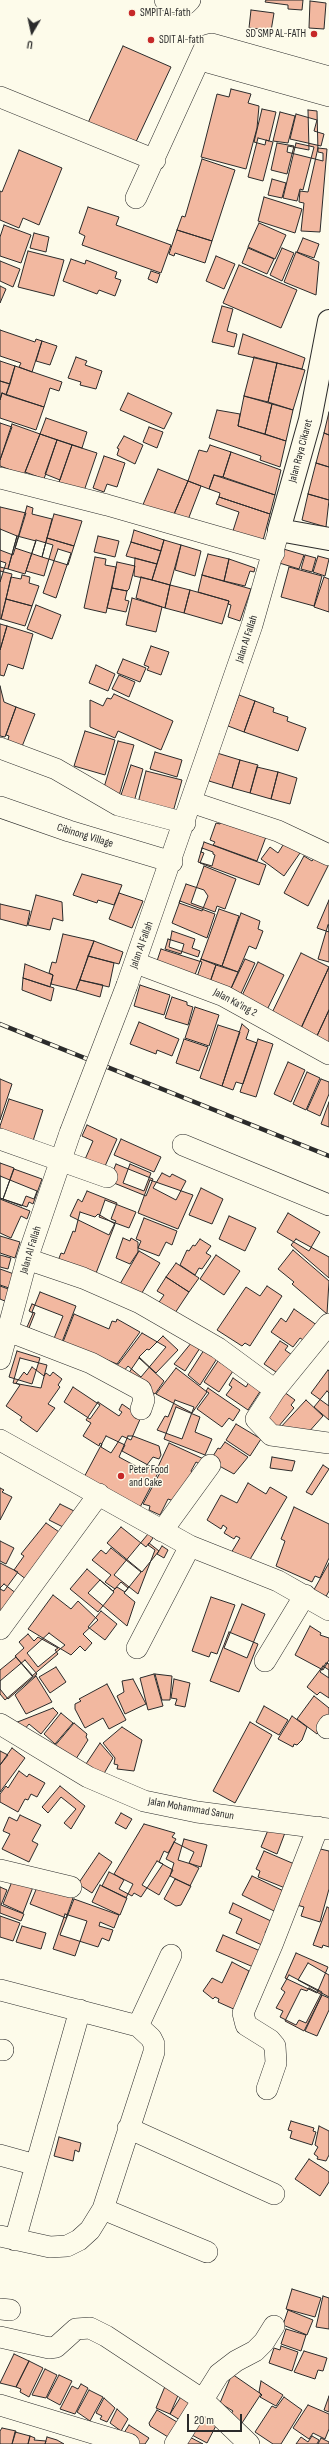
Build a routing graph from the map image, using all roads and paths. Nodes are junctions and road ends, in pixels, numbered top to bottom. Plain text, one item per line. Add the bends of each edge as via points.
1 (165, 0) edge
2 (190, 0) edge
3 (200, 60) junction
4 (329, 77) edge
5 (329, 96) edge
6 (0, 97) edge
7 (155, 160) junction
8 (136, 198) dead end
9 (329, 321) edge
10 (0, 478) edge
11 (279, 530) junction
12 (329, 539) edge
13 (274, 553) junction
14 (0, 748) edge
15 (191, 802) junction
16 (0, 807) edge
17 (185, 822) junction
18 (329, 855) edge
19 (172, 862) junction
20 (136, 963) junction
21 (329, 1054) edge
22 (0, 1139) edge
23 (182, 1146) dead end
24 (62, 1161) junction
25 (107, 1177) dead end
26 (329, 1205) edge
27 (28, 1259) junction
28 (329, 1324) edge
29 (8, 1331) junction
30 (0, 1359) edge
31 (275, 1390) junction
32 (141, 1410) dead end
33 (0, 1440) edge
34 (329, 1443) edge
35 (210, 1465) dead end
36 (100, 1494) junction
37 (162, 1531) junction
38 (190, 1546) junction
39 (305, 1595) junction
40 (329, 1610) edge
41 (0, 1629) edge
42 (137, 1648) dead end
43 (265, 1661) dead end
44 (0, 1724) edge
45 (324, 1828) edge
46 (0, 1870) edge
47 (71, 1886) dead end
48 (171, 1955) dead end
49 (0, 1990) edge
50 (80, 2010) junction
51 (138, 2026) junction
52 (267, 2089) dead end
53 (128, 2128) junction
54 (0, 2155) edge
55 (36, 2165) junction
56 (274, 2194) dead end
57 (103, 2209) junction
58 (7, 2238) edge
59 (206, 2252) dead end
60 (274, 2326) dead end
61 (0, 2336) edge
62 (203, 2400) junction
63 (0, 2405) edge
64 (129, 2444) edge
65 (175, 2444) edge
66 (249, 2444) edge

1 - 2 street via 180,5
3 - 4 street via 204,49 212,44
3 - 5 street
3 - 7 street
6 - 7 street
7 - 8 street
9 - 11 main road, Jalan Raya Cikaret via 310,420
10 - 13 street via 107,505
11 - 12 main road
11 - 13 street, Jalan Al Fallah
13 - 15 street, Jalan Al Fallah
14 - 17 street via 56,768 118,805
15 - 17 street, Jalan Al Fallah
15 - 18 street via 272,829
16 - 19 street, Cibinong Village
17 - 19 street, Jalan Al Fallah
19 - 20 street, Jalan Al Fallah
20 - 21 street, Jalan Ka'ing 2 via 224,996
20 - 24 street, Jalan Al Fallah, bridge via 70,1133
22 - 24 street
23 - 26 street
24 - 25 street
24 - 27 street, Jalan Al Fallah
27 - 29 street, Jalan Al Fallah
27 - 31 street via 83,1278 140,1303 218,1348
28 - 31 street
29 - 30 street, Jalan Al Fallah
29 - 32 street via 91,1363 141,1390 144,1400
31 - 34 street via 256,1416 262,1427 276,1437
33 - 36 street
35 - 37 street
36 - 37 street
36 - 41 street
37 - 38 street
38 - 39 street via 278,1581
38 - 42 street
39 - 40 street
39 - 43 street
44 - 45 street, Jalan Mohammad Sanun via 88,1777 144,1801 197,1812
45 - 52 street via 243,2013 246,2025 275,2046 276,2063
46 - 47 street
48 - 51 street
49 - 50 street
50 - 51 street
50 - 55 street
51 - 53 street via 151,2038 154,2052
53 - 56 street
53 - 57 street
54 - 55 street
55 - 58 street
57 - 58 street via 90,2230 67,2246 50,2247
57 - 59 street
60 - 62 street via 255,2351 219,2374
61 - 62 street via 49,2348 56,2346 76,2329 90,2328
62 - 65 street
62 - 66 street
63 - 64 street

